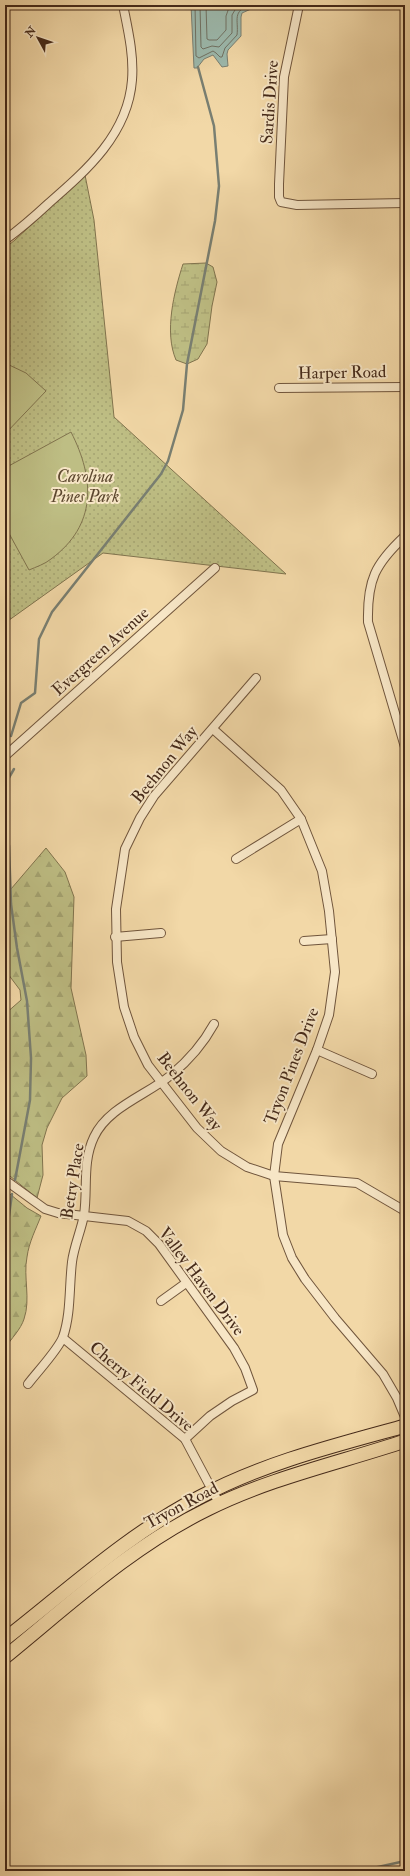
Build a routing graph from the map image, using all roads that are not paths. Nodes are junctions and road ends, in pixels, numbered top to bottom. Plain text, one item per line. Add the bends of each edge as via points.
1 (123, 5) edge
2 (299, 5) edge
3 (405, 203) edge
4 (5, 228) edge
5 (8, 238) edge
6 (405, 387) edge
7 (279, 388) dead end
8 (405, 536) edge
9 (215, 568) dead end
10 (256, 678) dead end
11 (213, 729) junction
12 (405, 747) edge
13 (5, 756) edge
14 (301, 819) junction
15 (236, 859) dead end
16 (161, 933) dead end
17 (116, 937) junction
18 (332, 939) junction
19 (304, 941) dead end
20 (214, 1024) dead end
21 (317, 1050) junction
22 (372, 1074) dead end
23 (160, 1082) junction
24 (274, 1176) junction
25 (5, 1180) edge
26 (405, 1211) edge
27 (84, 1215) junction
28 (186, 1283) junction
29 (161, 1302) dead end
30 (63, 1338) junction
31 (28, 1384) dead end
32 (405, 1417) edge
33 (405, 1426) edge
34 (185, 1439) junction
35 (405, 1441) edge
36 (212, 1490) junction
37 (220, 1503) junction
38 (5, 1639) edge
39 (5, 1657) edge

1 - 5 street via 130,39 132,67 130,95 117,128 78,178
2 - 3 street, Sardis Drive via 283,82 279,197 282,202 297,204
4 - 5 street
6 - 7 street, Harper Road
8 - 12 street via 384,557 376,570 369,588 367,604 368,622
9 - 13 street, Evergreen Avenue
10 - 11 street, Beehnon Way
11 - 14 street, Tryon Pines Drive via 281,790
11 - 17 street, Beehnon Way via 154,796 125,849 116,909
14 - 15 street
14 - 18 street, Tryon Pines Drive via 322,871
16 - 17 street
17 - 23 street, Beehnon Way via 124,1007 134,1036 148,1065
18 - 19 street
18 - 21 street, Tryon Pines Drive via 335,972 329,1015
20 - 23 street, Betry Place via 205,1040 187,1060
21 - 22 street
21 - 24 street, Tryon Pines Drive via 278,1144
23 - 24 street, Beehnon Way via 197,1128 221,1151 247,1166
23 - 27 street, Betry Place via 103,1122 94,1136 86,1167
24 - 26 street, Beehnon Way via 357,1183
24 - 32 street, Tryon Pines Drive via 283,1235 292,1258 318,1296 383,1374
25 - 27 street, Valley Haven Drive via 45,1209
27 - 28 street, Valley Haven Drive via 128,1221 146,1231 159,1244
27 - 30 street, Betry Place via 72,1260 70,1301
28 - 29 street
28 - 34 street, Valley Haven Drive via 234,1348 253,1390 227,1405
30 - 31 street, Betry Place
30 - 34 street, Cherry Field Drive
33 - 36 main road, Tryon Road via 273,1466
34 - 36 street, Cherry Field Drive
35 - 37 main road, Tryon Road via 285,1478
36 - 37 street, Cherry Field Drive
36 - 38 main road, Tryon Road via 182,1506 127,1544
37 - 39 main road, Tryon Road via 167,1531 137,1551

